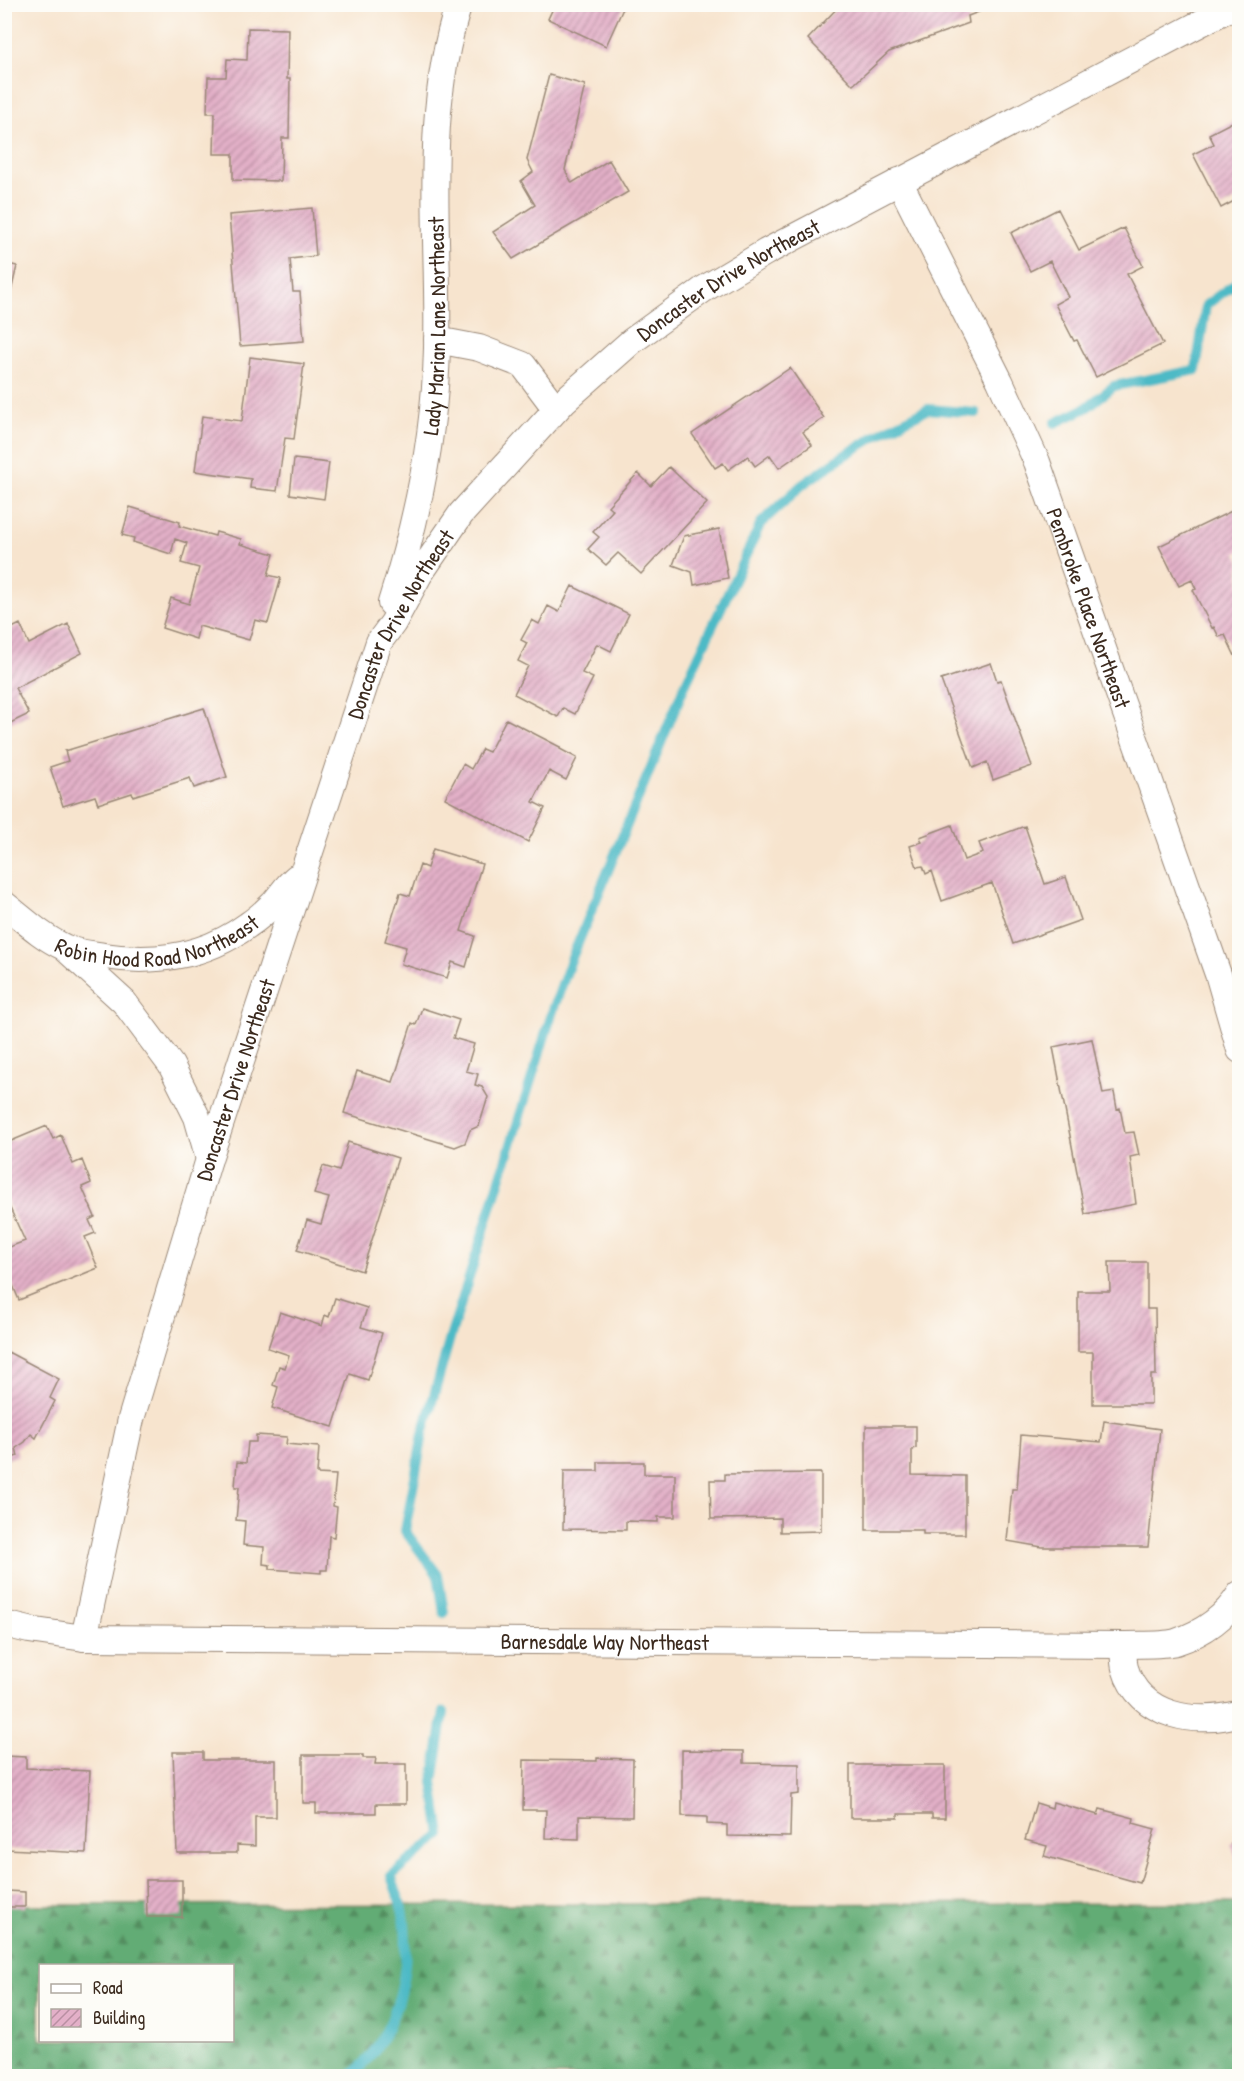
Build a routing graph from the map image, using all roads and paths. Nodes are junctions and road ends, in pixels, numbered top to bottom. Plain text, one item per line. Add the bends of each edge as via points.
1 (459, 4) edge
2 (1237, 4) edge
3 (899, 181) junction
4 (437, 340) junction
5 (556, 409) junction
6 (379, 642) junction
7 (303, 873) junction
8 (4, 904) edge
9 (65, 948) junction
10 (1214, 963) junction
11 (1239, 984) edge
12 (1239, 1050) edge
13 (209, 1159) junction
14 (1239, 1594) edge
15 (4, 1624) edge
16 (84, 1638) junction
17 (1123, 1645) junction
18 (1239, 1713) edge

1 - 4 street, Lady Marian Lane Northeast via 442,76 435,160
2 - 3 street, Doncaster Drive Northeast
3 - 5 street, Doncaster Drive Northeast via 704,289 632,341
3 - 10 street, Pembroke Place Northeast via 1037,462
4 - 5 street via 479,348 523,365
4 - 6 street, Lady Marian Lane Northeast via 431,426 420,496
5 - 6 street, Doncaster Drive Northeast via 461,514
6 - 7 street, Doncaster Drive Northeast
7 - 9 street, Robin Hood Road Northeast via 248,926 190,953 130,960
7 - 13 street, Doncaster Drive Northeast
8 - 9 street, Robin Hood Road Northeast
9 - 13 street via 124,1002 171,1065 197,1117
10 - 11 street
10 - 12 street, Pembroke Place Northeast
13 - 16 street, Doncaster Drive Northeast via 131,1419
14 - 17 street, Barnesdale Way Northeast via 1215,1624 1174,1642
15 - 16 street, Barnesdale Way Northeast
16 - 17 street, Barnesdale Way Northeast
17 - 18 street via 1124,1667 1133,1688 1151,1705 1197,1719

